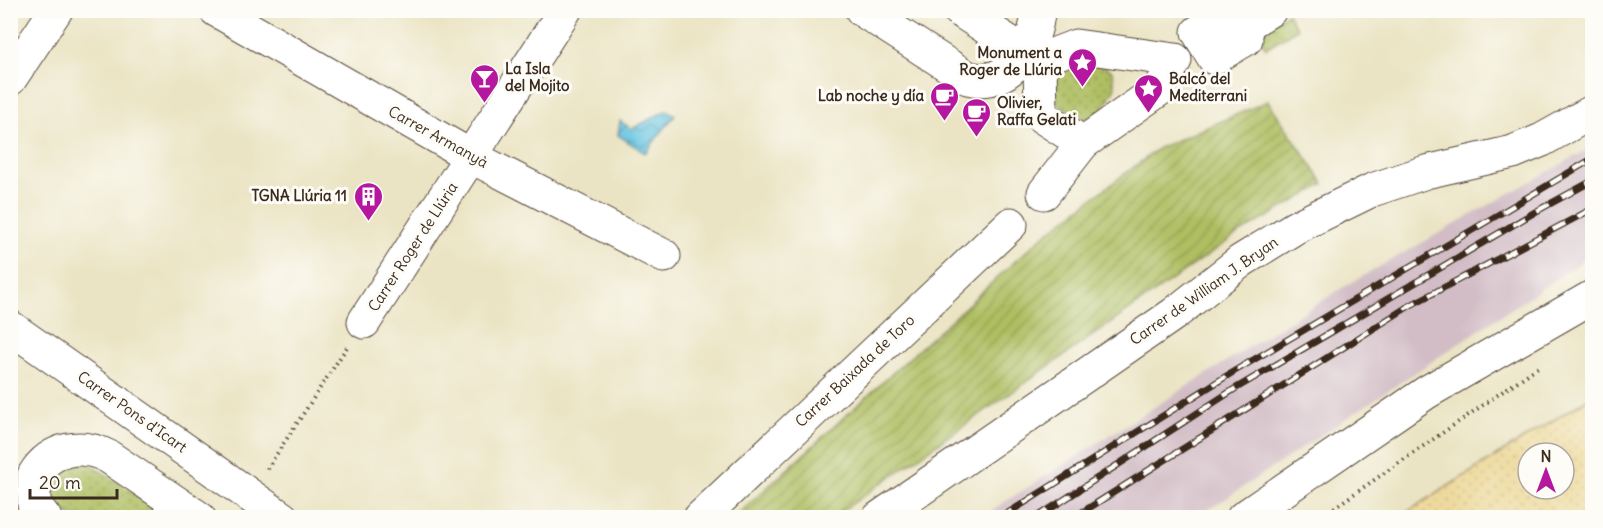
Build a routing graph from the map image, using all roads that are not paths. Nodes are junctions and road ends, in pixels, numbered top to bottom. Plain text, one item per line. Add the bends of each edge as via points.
1 (56, 10) edge
2 (216, 10) edge
3 (565, 10) edge
4 (862, 10) edge
5 (1038, 10) edge
6 (1270, 10) edge
7 (979, 16) edge
8 (1026, 53) junction
9 (1175, 60) junction
10 (958, 72) junction
11 (10, 79) edge
12 (1593, 112) edge
13 (1083, 143) junction
14 (472, 157) junction
15 (1044, 194) dead end
16 (1011, 224) dead end
17 (664, 256) dead end
18 (1593, 297) edge
19 (364, 322) road end
20 (10, 327) edge
21 (45, 518) edge
22 (199, 518) edge
23 (282, 518) edge
24 (700, 518) edge
25 (879, 518) edge
26 (1243, 518) edge

1 - 11 street
2 - 14 street, Carrer Armanyà
3 - 14 street, Carrer Roger de Llúria
4 - 10 street
5 - 8 street via 1038,26
6 - 9 street via 1239,29 1229,13 1198,32 1205,43
7 - 8 street
7 - 10 street
8 - 10 street via 1005,72 987,78 977,80
9 - 13 street via 1160,89
9 - 13 street via 1076,46 1040,60 1041,116
12 - 25 street, Carrer de William J. Bryan via 1513,152 1426,172 1372,190 1296,227 1241,261 1174,314
13 - 15 street
14 - 17 street, Carrer Armanyà
14 - 19 street, Carrer Roger de Llúria
16 - 24 street, Carrer Baixada de Toro
18 - 26 street via 1427,392
20 - 23 street, Carrer Pons d'Icart
21 - 22 street via 34,504 34,475 55,453 81,448 109,457

